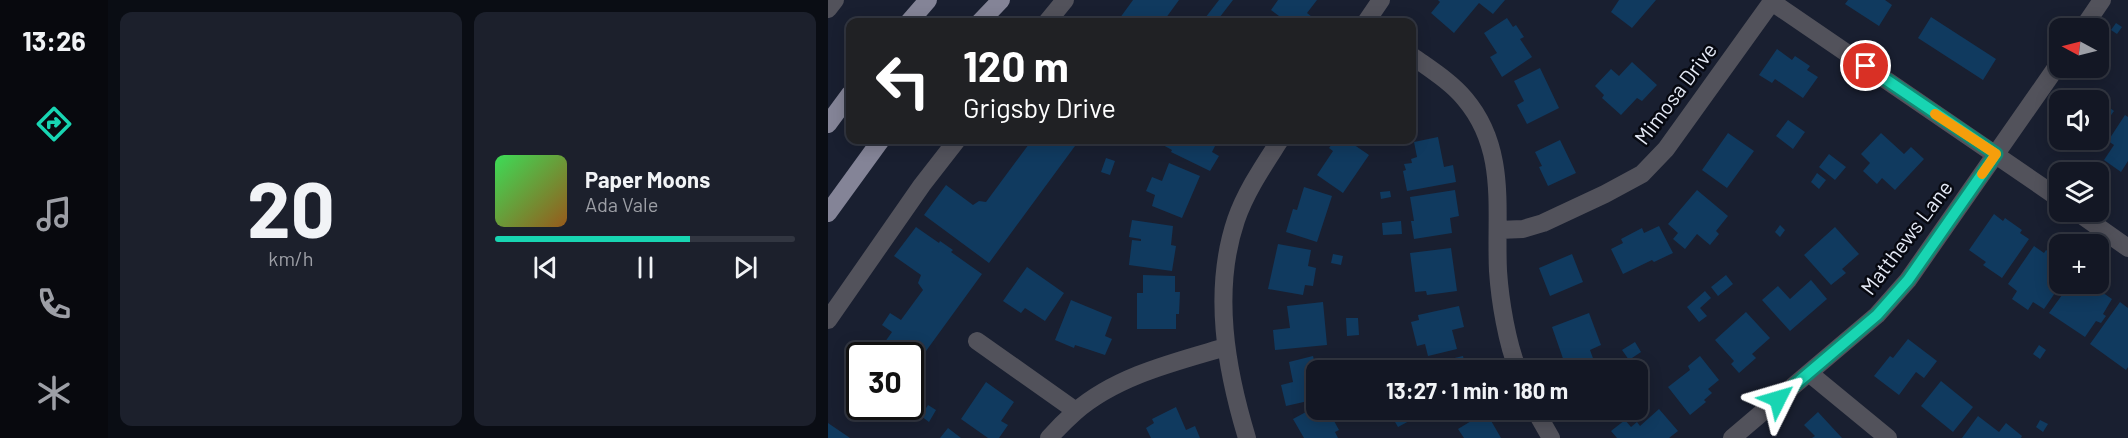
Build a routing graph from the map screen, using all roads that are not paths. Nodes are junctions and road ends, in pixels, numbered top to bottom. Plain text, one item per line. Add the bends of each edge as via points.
1 (1000, 0) edge
2 (1065, 0) edge
3 (1380, 0) edge
4 (2102, 0) edge
5 (1772, 1) edge
6 (923, 2) edge
7 (912, 18) edge
8 (984, 18) edge
9 (1050, 18) edge
10 (1369, 18) edge
11 (2089, 18) edge
12 (1416, 59) edge
13 (2049, 78) edge
14 (846, 99) edge
15 (828, 124) edge
16 (878, 144) edge
17 (954, 144) edge
18 (1277, 144) edge
19 (1996, 154) junction
20 (2049, 191) edge
21 (828, 213) edge
22 (2091, 222) edge
23 (1498, 230) junction
24 (2128, 248) edge
25 (828, 320) edge
26 (977, 341) dead end
27 (1226, 347) junction
28 (1514, 360) edge
29 (1809, 373) junction
30 (1076, 411) junction
31 (1541, 420) edge
32 (1049, 438) edge
33 (1247, 438) edge
34 (1551, 438) edge
35 (1732, 438) edge
36 (1888, 438) edge

1 - 8 main road
2 - 9 street
3 - 10 street
4 - 11 street
5 - 19 street
5 - 23 street, Mimosa Drive via 1666,149 1642,174 1543,223
6 - 7 main road
12 - 23 street via 1465,98 1480,121 1494,155
13 - 19 street, Matthews Lane
14 - 15 main road
16 - 21 main road
17 - 25 street
18 - 27 street via 1255,179 1236,221 1223,302
19 - 20 street
19 - 29 street, Matthews Lane via 1908,280 1877,315
22 - 24 street
23 - 28 street via 1498,273
26 - 30 street
27 - 30 street via 1149,370
27 - 33 street
29 - 35 street, Matthews Lane
29 - 36 street
30 - 32 street
31 - 34 street

